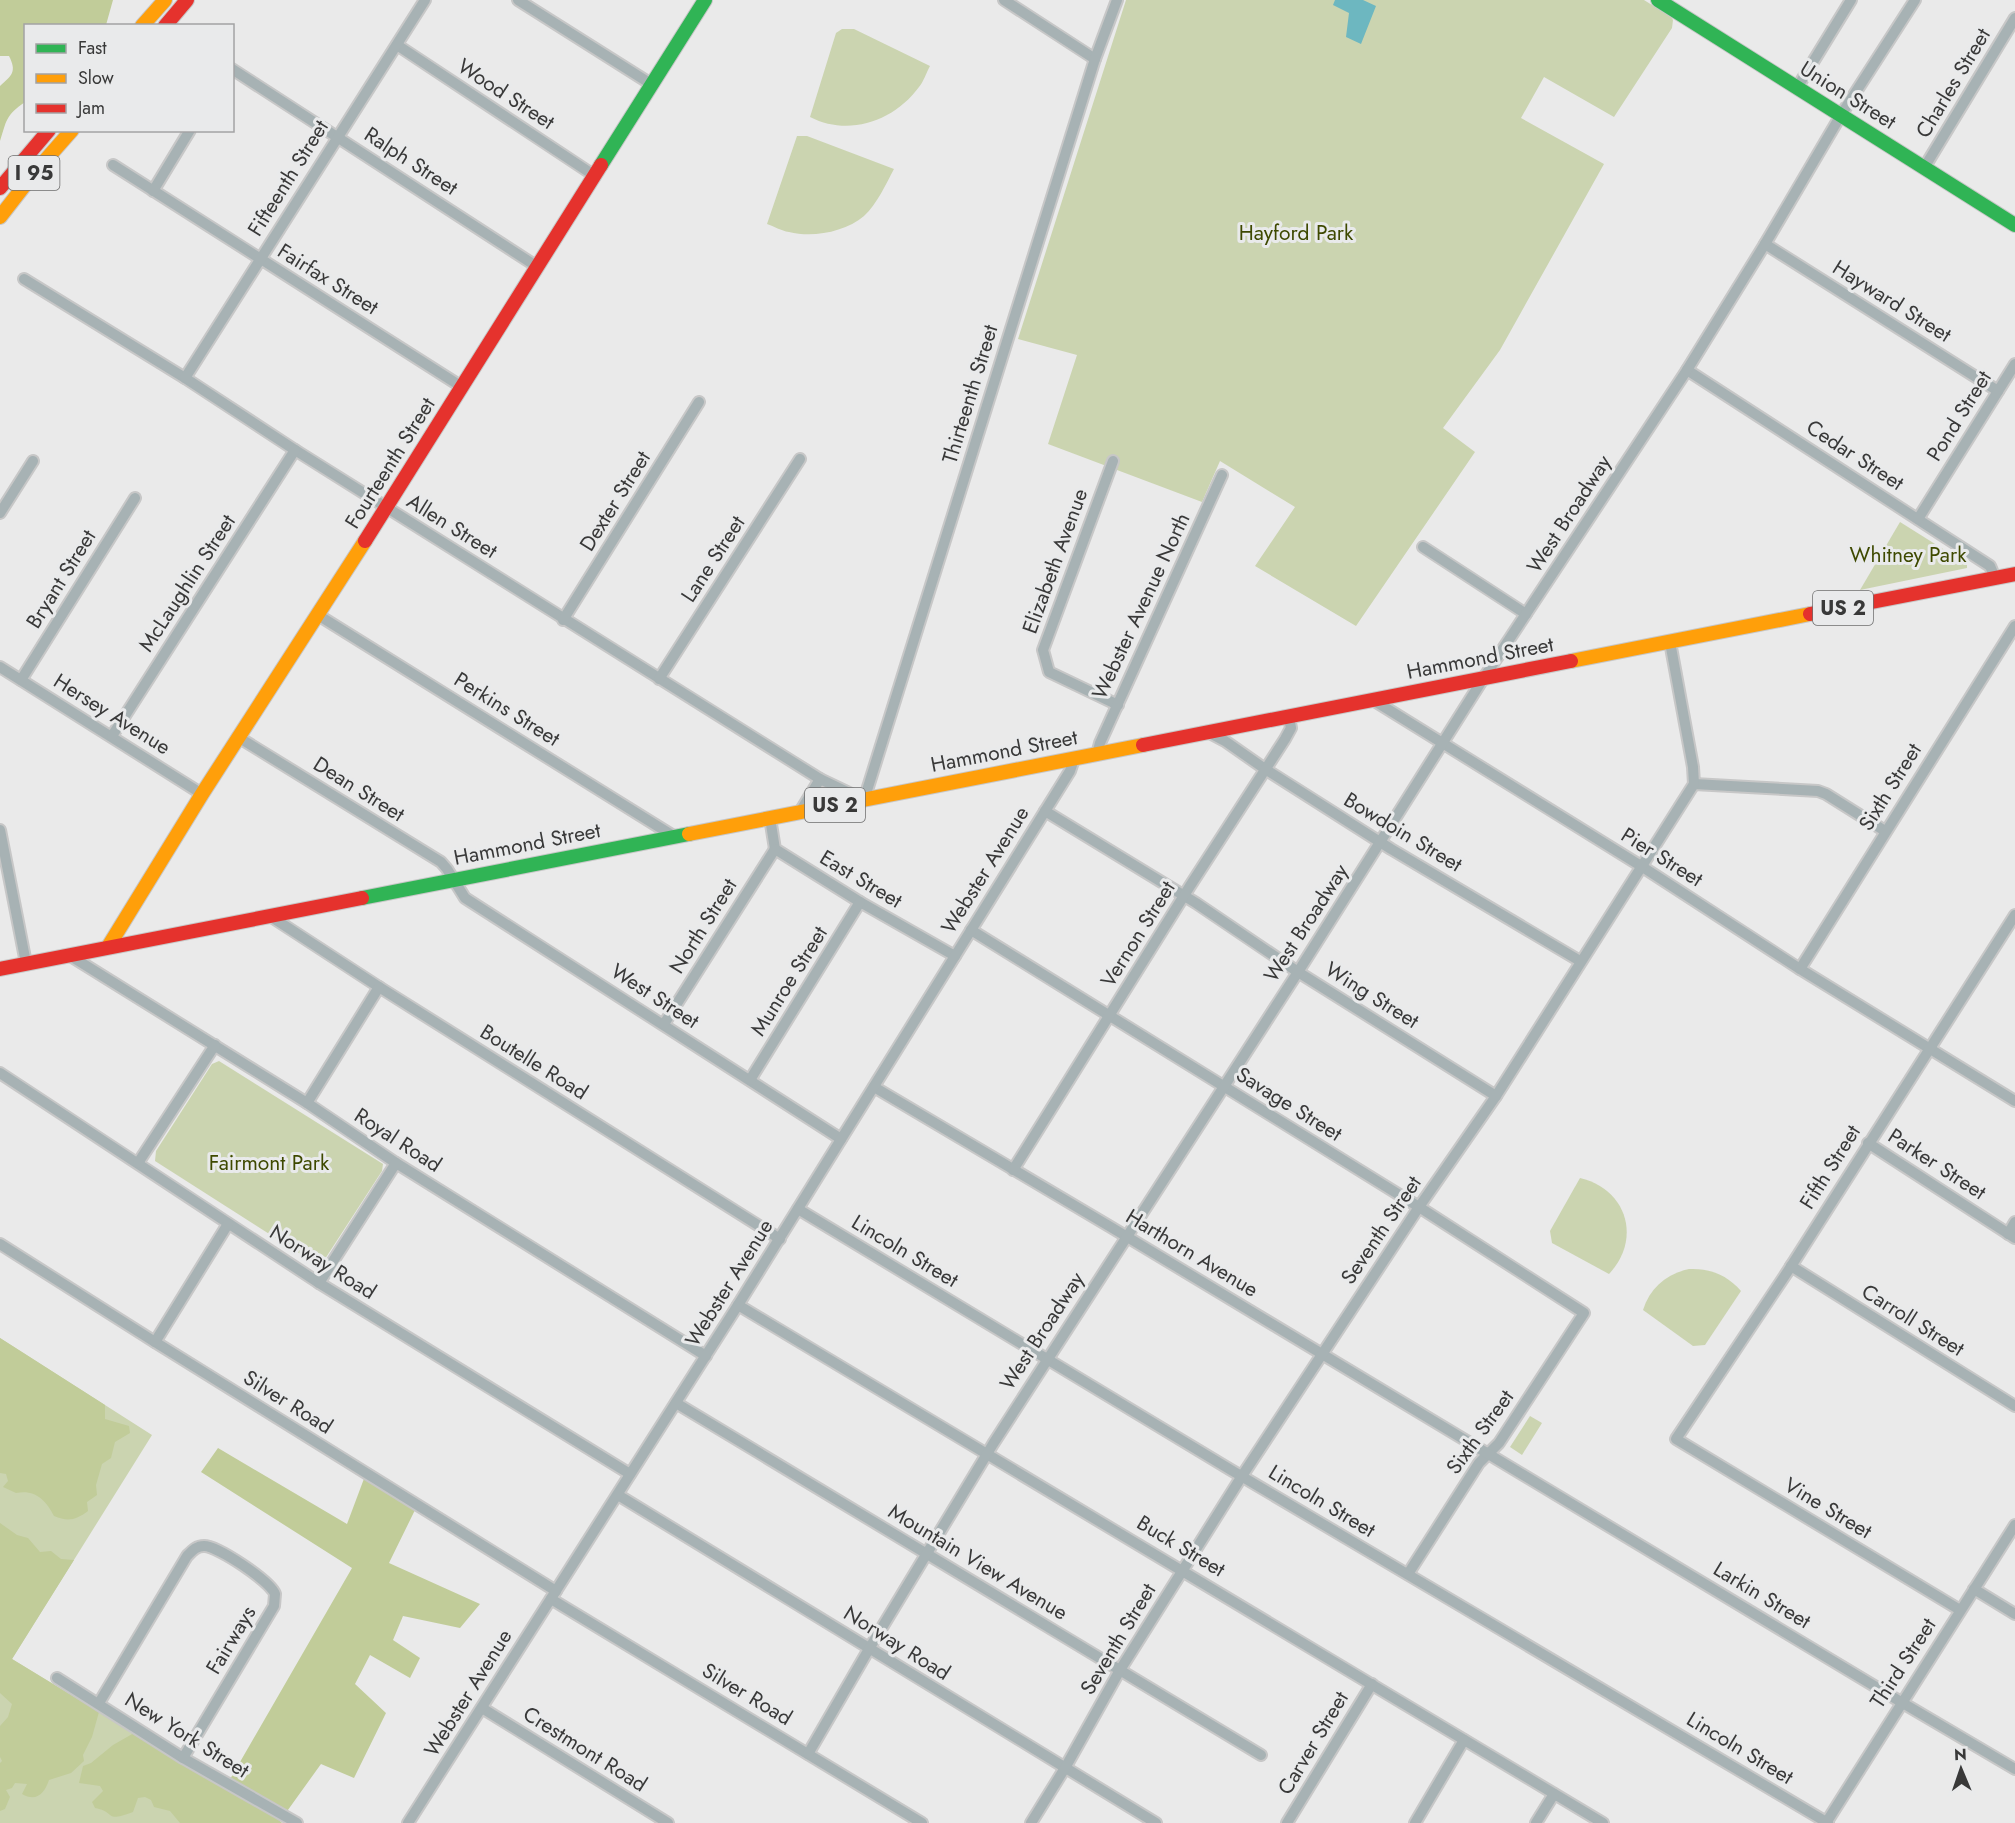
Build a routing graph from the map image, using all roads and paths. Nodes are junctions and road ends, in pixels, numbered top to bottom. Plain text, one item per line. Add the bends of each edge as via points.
1 (165, 0) edge
2 (187, 0) edge
3 (425, 0) edge
4 (518, 0) edge
5 (705, 0) edge
6 (1004, 0) edge
7 (1117, 0) edge
8 (1658, 0) edge
9 (1851, 0) edge
10 (1915, 0) edge
11 (1677, 5) edge
12 (2015, 18) edge
13 (144, 24) edge
14 (167, 24) edge
15 (397, 45) junction
16 (1095, 59) junction
17 (234, 70) edge
18 (651, 84) junction
19 (1797, 88) junction
20 (1841, 115) junction
21 (47, 132) edge
22 (70, 132) edge
23 (189, 132) edge
24 (338, 136) junction
25 (113, 165) dead end
26 (1924, 168) junction
27 (595, 176) junction
28 (0, 188) edge
29 (153, 191) junction
30 (0, 217) edge
31 (2015, 225) edge
32 (1765, 244) junction
33 (260, 259) junction
34 (537, 266) junction
35 (24, 279) dead end
36 (2015, 364) edge
37 (1687, 370) junction
38 (185, 378) junction
39 (462, 387) junction
40 (1998, 391) junction
41 (699, 402) dead end
42 (295, 450) junction
43 (800, 459) dead end
44 (1113, 460) dead end
45 (33, 461) dead end
46 (1222, 475) dead end
47 (135, 498) dead end
48 (387, 507) junction
49 (0, 513) edge
50 (1918, 519) junction
51 (1423, 547) dead end
52 (2015, 574) edge
53 (1995, 578) junction
54 (1526, 614) junction
55 (318, 615) junction
56 (563, 620) junction
57 (2015, 626) edge
58 (1670, 642) junction
59 (0, 668) edge
60 (659, 679) junction
61 (1483, 679) junction
62 (21, 680) junction
63 (1374, 700) junction
64 (1118, 705) junction
65 (1289, 717) junction
66 (1208, 732) junction
67 (112, 736) junction
68 (238, 737) junction
69 (1443, 743) junction
70 (1097, 754) junction
71 (1074, 759) junction
72 (1265, 769) junction
73 (820, 779) junction
74 (1694, 784) junction
75 (202, 794) junction
76 (864, 800) junction
77 (1045, 811) junction
78 (800, 812) junction
79 (770, 818) junction
80 (0, 830) edge
81 (1885, 831) junction
82 (675, 837) junction
83 (1380, 842) junction
84 (775, 849) junction
85 (1641, 866) junction
86 (453, 880) junction
87 (1183, 897) junction
88 (860, 902) junction
89 (2015, 915) edge
90 (270, 916) junction
91 (971, 930) junction
92 (108, 947) junction
93 (69, 955) junction
94 (955, 956) junction
95 (1580, 961) junction
96 (26, 963) junction
97 (0, 969) edge
98 (1800, 969) junction
99 (1298, 972) junction
100 (378, 987) junction
101 (1110, 1015) junction
102 (664, 1024) junction
103 (215, 1045) junction
104 (1929, 1048) junction
105 (0, 1073) edge
106 (750, 1080) junction
107 (1223, 1086) junction
108 (874, 1087) junction
109 (1496, 1096) junction
110 (2015, 1101) edge
111 (307, 1103) junction
112 (841, 1140) junction
113 (1868, 1143) junction
114 (138, 1163) junction
115 (396, 1163) junction
116 (1013, 1170) junction
117 (1419, 1207) junction
118 (798, 1209) junction
119 (2015, 1222) edge
120 (228, 1224) junction
121 (1126, 1236) junction
122 (2011, 1236) edge
123 (780, 1239) junction
124 (0, 1244) edge
125 (1791, 1266) junction
126 (319, 1283) junction
127 (738, 1305) junction
128 (1584, 1313) joint
129 (155, 1342) junction
130 (1322, 1354) junction
131 (706, 1356) junction
132 (1046, 1359) junction
133 (676, 1403) junction
134 (2015, 1406) edge
135 (1676, 1439) joint
136 (987, 1453) junction
137 (1488, 1454) junction
138 (630, 1474) junction
139 (1242, 1476) junction
140 (618, 1495) junction
141 (2015, 1525) edge
142 (926, 1554) junction
143 (1183, 1570) junction
144 (1408, 1574) junction
145 (1974, 1589) junction
146 (553, 1595) junction
147 (1960, 1610) junction
148 (2015, 1614) edge
149 (869, 1649) junction
150 (1120, 1670) junction
151 (57, 1678) dead end
152 (1372, 1684) junction
153 (1901, 1702) junction
154 (99, 1703) junction
155 (482, 1708) junction
156 (1464, 1740) junction
157 (808, 1754) junction
158 (1261, 1755) dead end
159 (183, 1758) junction
160 (1065, 1768) junction
161 (2015, 1769) edge
162 (1554, 1794) junction
163 (297, 1823) edge
164 (408, 1823) edge
165 (668, 1823) edge
166 (922, 1823) edge
167 (1031, 1823) edge
168 (1155, 1823) edge
169 (1287, 1823) edge
170 (1415, 1823) edge
171 (1536, 1823) edge
172 (1603, 1823) edge
173 (1827, 1823) edge

1 - 13 main road
2 - 14 main road
3 - 15 street, Fifteenth Street
4 - 18 street
5 - 18 main road, Fourteenth Street
6 - 16 street
7 - 16 street, Thirteenth Street
8 - 11 main road, Union Street
9 - 19 street
10 - 20 street, West Broadway
11 - 19 main road, Union Street
12 - 26 street, Charles Street
15 - 24 street, Fifteenth Street
15 - 27 street, Wood Street
16 - 76 street, Thirteenth Street
17 - 24 street, Ralph Street
18 - 27 main road, Fourteenth Street
19 - 20 main road, Union Street
20 - 26 main road, Union Street
20 - 32 street, West Broadway
21 - 28 main road, I 95
22 - 30 main road, I 95
23 - 29 street
24 - 33 street, Fifteenth Street
24 - 34 street, Ralph Street
25 - 29 street, Fairfax Street
26 - 31 main road, Union Street
27 - 34 main road, Fourteenth Street
29 - 33 street, Fairfax Street
32 - 37 street, West Broadway
32 - 40 street, Hayward Street
33 - 38 street, Fifteenth Street
33 - 39 street, Fairfax Street
34 - 39 main road, Fourteenth Street
35 - 38 street, Allen Street
36 - 40 street, Pond Street
37 - 50 street, Cedar Street
37 - 54 street, West Broadway
38 - 42 street, Allen Street
39 - 48 main road, Fourteenth Street
40 - 50 street, Pond Street
41 - 56 street, Dexter Street
42 - 48 street, Allen Street
42 - 67 street, McLaughlin Street
43 - 60 street, Lane Street
44 - 64 street, Elizabeth Avenue via 1043,650 1049,672
45 - 49 street
46 - 64 street, Webster Avenue North
47 - 62 street, Bryant Street
48 - 55 main road, Fourteenth Street
48 - 56 street, Allen Street
50 - 53 street, Cedar Street via 1990,566
51 - 54 street
52 - 53 main road, Hammond Street / US 2
53 - 58 main road, Hammond Street / US 2
54 - 61 street, West Broadway
55 - 68 main road, Fourteenth Street
55 - 82 street, Perkins Street
56 - 60 street, Allen Street
57 - 81 street, Sixth Street
58 - 61 main road, Hammond Street / US 2
58 - 74 street
59 - 62 street, Hersey Avenue
60 - 73 street, Allen Street
61 - 63 main road, Hammond Street / US 2
61 - 69 street, West Broadway
62 - 67 street, Hersey Avenue
63 - 65 main road, Hammond Street / US 2
63 - 69 street, Pier Street
64 - 70 street, Webster Avenue North
65 - 66 main road, Hammond Street / US 2
65 - 72 street, Vernon Street via 1291,728
66 - 70 main road, Hammond Street / US 2
66 - 72 street, Bowdoin Street
67 - 75 street, Hersey Avenue
68 - 75 main road, Fourteenth Street
68 - 86 street, Dean Street via 438,861
69 - 83 street, West Broadway
69 - 85 street, Pier Street
70 - 71 main road, Hammond Street / US 2
71 - 76 main road, Hammond Street / US 2
71 - 77 street, Webster Avenue
72 - 83 street, Bowdoin Street
72 - 87 street, Vernon Street
73 - 76 street, Allen Street
73 - 78 street
74 - 81 street via 1818,791
74 - 85 street, Seventh Street
75 - 92 main road, Fourteenth Street
76 - 78 main road, Hammond Street / US 2
77 - 87 street, Wing Street
77 - 91 street, Webster Avenue
78 - 79 main road, Hammond Street / US 2
79 - 82 main road, Hammond Street / US 2
79 - 84 street
80 - 96 street
81 - 98 street, Sixth Street
82 - 86 main road, Hammond Street / US 2
83 - 95 street, Bowdoin Street
83 - 99 street, West Broadway
84 - 88 street, East Street
84 - 102 street, North Street
85 - 95 street, Seventh Street
85 - 98 street, Pier Street
86 - 90 main road, Hammond Street / US 2
86 - 102 street, West Street via 465,898
87 - 99 street, Wing Street
87 - 101 street, Vernon Street
88 - 94 street, East Street
88 - 106 street, Munroe Street
89 - 104 street, Fifth Street
90 - 92 main road, Hammond Street / US 2
90 - 100 street, Boutelle Road
91 - 94 street, Webster Avenue
91 - 101 street, Savage Street
92 - 93 main road, Hammond Street / US 2
93 - 96 main road, Hammond Street / US 2
93 - 103 street, Royal Road
94 - 108 street, Webster Avenue
95 - 109 street, Seventh Street
96 - 97 main road, Hammond Street / US 2
98 - 104 street, Pier Street
99 - 107 street, West Broadway
99 - 109 street, Wing Street
100 - 111 street
100 - 123 street, Boutelle Road
101 - 107 street, Savage Street
101 - 116 street, Vernon Street
102 - 106 street, West Street
103 - 111 street, Royal Road
103 - 114 street
104 - 110 street, Pier Street
104 - 113 street, Fifth Street
105 - 114 street, Norway Road
106 - 112 street, West Street
107 - 117 street, Savage Street
107 - 121 street, West Broadway
108 - 112 street, Webster Avenue
108 - 116 street, Harthorn Avenue
109 - 117 street, Seventh Street
111 - 115 street, Royal Road
112 - 118 street, Webster Avenue
113 - 122 street, Parker Street
113 - 125 street, Fifth Street
114 - 120 street, Norway Road
115 - 126 street
115 - 131 street, Royal Road
116 - 121 street, Harthorn Avenue
117 - 128 street, Savage Street
117 - 130 street, Seventh Street
118 - 123 street, Webster Avenue
118 - 132 street, Lincoln Street
119 - 122 street
120 - 126 street, Norway Road
120 - 129 street
121 - 130 street, Harthorn Avenue
121 - 132 street, West Broadway
123 - 127 street, Webster Avenue
124 - 129 street, Silver Road
125 - 134 street, Carroll Street
125 - 135 street, Fifth Street
126 - 138 street, Norway Road
127 - 131 street, Webster Avenue
127 - 136 street, Buck Street
128 - 137 street, Sixth Street
129 - 146 street, Silver Road
130 - 137 street, Harthorn Avenue
130 - 139 street, Seventh Street
131 - 133 street, Webster Avenue
132 - 136 street, West Broadway
132 - 139 street, Lincoln Street
133 - 138 street, Webster Avenue
133 - 142 street, Mountain View Avenue
135 - 147 street, Vine Street
136 - 142 street, West Broadway
136 - 143 street, Buck Street
137 - 144 street, Sixth Street
137 - 153 street, Larkin Street
138 - 140 street, Webster Avenue
139 - 143 street, Seventh Street
139 - 144 street, Lincoln Street
140 - 146 street, Webster Avenue
140 - 149 street, Norway Road
141 - 145 street, Third Street
142 - 149 street, West Broadway
142 - 150 street, Mountain View Avenue
143 - 150 street, Seventh Street
143 - 152 street, Buck Street
144 - 173 street, Lincoln Street
145 - 147 street, Third Street
145 - 148 street
146 - 155 street, Webster Avenue
146 - 157 street, Silver Road
147 - 153 street, Third Street
149 - 157 street, West Broadway
149 - 160 street, Norway Road
150 - 158 street, Mountain View Avenue
150 - 160 street, Seventh Street
151 - 154 street, New York Street
152 - 156 street, Buck Street
152 - 169 street, Carver Street
153 - 161 street, Larkin Street
153 - 173 street, Third Street
154 - 159 street, New York Street
154 - 159 street, Fairways via 193,1550 199,1546 214,1548 268,1583 275,1594 273,1606
155 - 164 street, Webster Avenue
155 - 165 street, Crestmont Road
156 - 162 street, Buck Street
156 - 170 street
157 - 166 street, Silver Road
159 - 163 street, New York Street
160 - 167 street, Seventh Street
160 - 168 street, Norway Road
162 - 171 street
162 - 172 street, Buck Street

